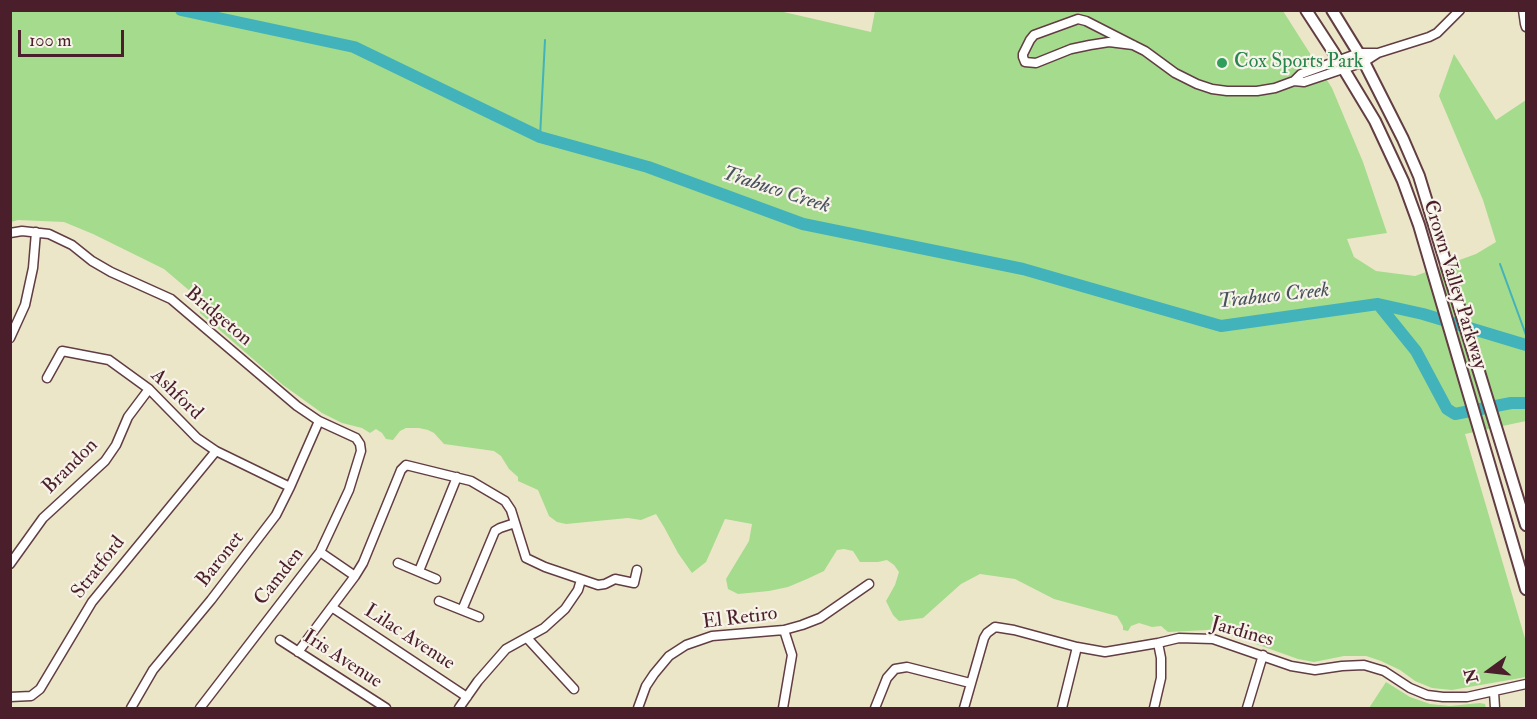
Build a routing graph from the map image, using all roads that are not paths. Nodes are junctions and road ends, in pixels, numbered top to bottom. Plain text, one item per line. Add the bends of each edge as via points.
1 (1306, 10) edge
2 (1332, 10) edge
3 (1460, 10) edge
4 (1523, 10) edge
5 (1527, 27) edge
6 (1133, 45) junction
7 (1361, 58) junction
8 (1341, 64) junction
9 (36, 232) junction
10 (10, 233) edge
11 (10, 338) edge
12 (47, 378) dead end
13 (149, 389) junction
14 (319, 421) junction
15 (216, 451) junction
16 (361, 451) joint
17 (457, 477) junction
18 (290, 487) junction
19 (515, 523) junction
20 (1527, 525) edge
21 (320, 552) junction
22 (398, 563) dead end
23 (10, 564) edge
24 (637, 570) dead end
25 (419, 572) junction
26 (355, 576) junction
27 (436, 579) dead end
28 (581, 580) junction
29 (870, 584) dead end
30 (1527, 589) edge
31 (439, 601) dead end
32 (333, 608) junction
33 (462, 610) junction
34 (479, 617) dead end
35 (784, 630) junction
36 (527, 638) junction
37 (280, 640) dead end
38 (1158, 643) junction
39 (1077, 647) junction
40 (298, 652) junction
41 (1263, 655) junction
42 (970, 683) junction
43 (1527, 684) edge
44 (574, 689) dead end
45 (1494, 692) junction
46 (10, 697) edge
47 (467, 697) junction
48 (131, 708) edge
49 (200, 708) edge
50 (386, 708) edge
51 (459, 708) edge
52 (638, 708) edge
53 (783, 708) edge
54 (875, 708) edge
55 (964, 708) edge
56 (1062, 708) edge
57 (1154, 708) edge
58 (1248, 708) edge
59 (1496, 708) edge

1 - 8 main road, Crown Valley Parkway
2 - 7 main road, Crown Valley Parkway
3 - 7 street via 1429,38
4 - 5 street
6 - 6 street via 1078,19 1034,35 1023,57 1025,62 1036,63 1090,45
6 - 8 street via 1182,77 1212,89 1234,92 1304,82
7 - 8 street
7 - 20 main road, Crown Valley Parkway via 1419,176
8 - 30 main road, Crown Valley Parkway via 1375,120 1419,225
9 - 10 street
9 - 11 street via 25,305
9 - 14 street, Bridgeton via 50,234 111,272 171,299
12 - 13 street, Ashford via 62,351 109,360
13 - 15 street, Ashford via 197,438
13 - 23 street, Brandon via 128,417 105,461 43,518
14 - 16 street, Bridgeton via 356,438
14 - 18 street, Baronet
15 - 18 street, Ashford
15 - 46 street, Stratford via 92,602 40,689 31,696
16 - 21 street, Camden via 349,490
17 - 19 street via 505,501
17 - 25 street
17 - 26 street via 409,465 403,467
18 - 48 street, Baronet via 253,547 153,670
19 - 28 street via 526,558
19 - 33 street via 495,531
21 - 26 street
21 - 49 street, Camden
22 - 25 street
24 - 28 street via 632,584 615,579 598,585
25 - 27 street
26 - 32 street
28 - 36 street via 565,609
29 - 35 street, El Retiro via 820,618
31 - 33 street
32 - 40 street
32 - 47 street, Lilac Avenue
33 - 34 street
35 - 52 street, El Retiro via 712,636 686,645 669,656 654,674
35 - 53 street via 792,655
36 - 44 street
36 - 47 street via 506,649
37 - 40 street, Iris Avenue
38 - 39 street, Jardines via 1105,652
38 - 41 street, Jardines via 1179,638 1214,639
38 - 57 street via 1161,678
39 - 42 street, Jardines via 995,627 984,638
39 - 56 street
40 - 50 street, Iris Avenue
41 - 45 street, Jardines via 1315,670 1364,665 1384,671 1427,695 1467,697
41 - 58 street
42 - 54 street via 907,667 895,669 887,678
42 - 55 street, Jardines
43 - 45 street, Jardines
45 - 59 street
47 - 51 street

